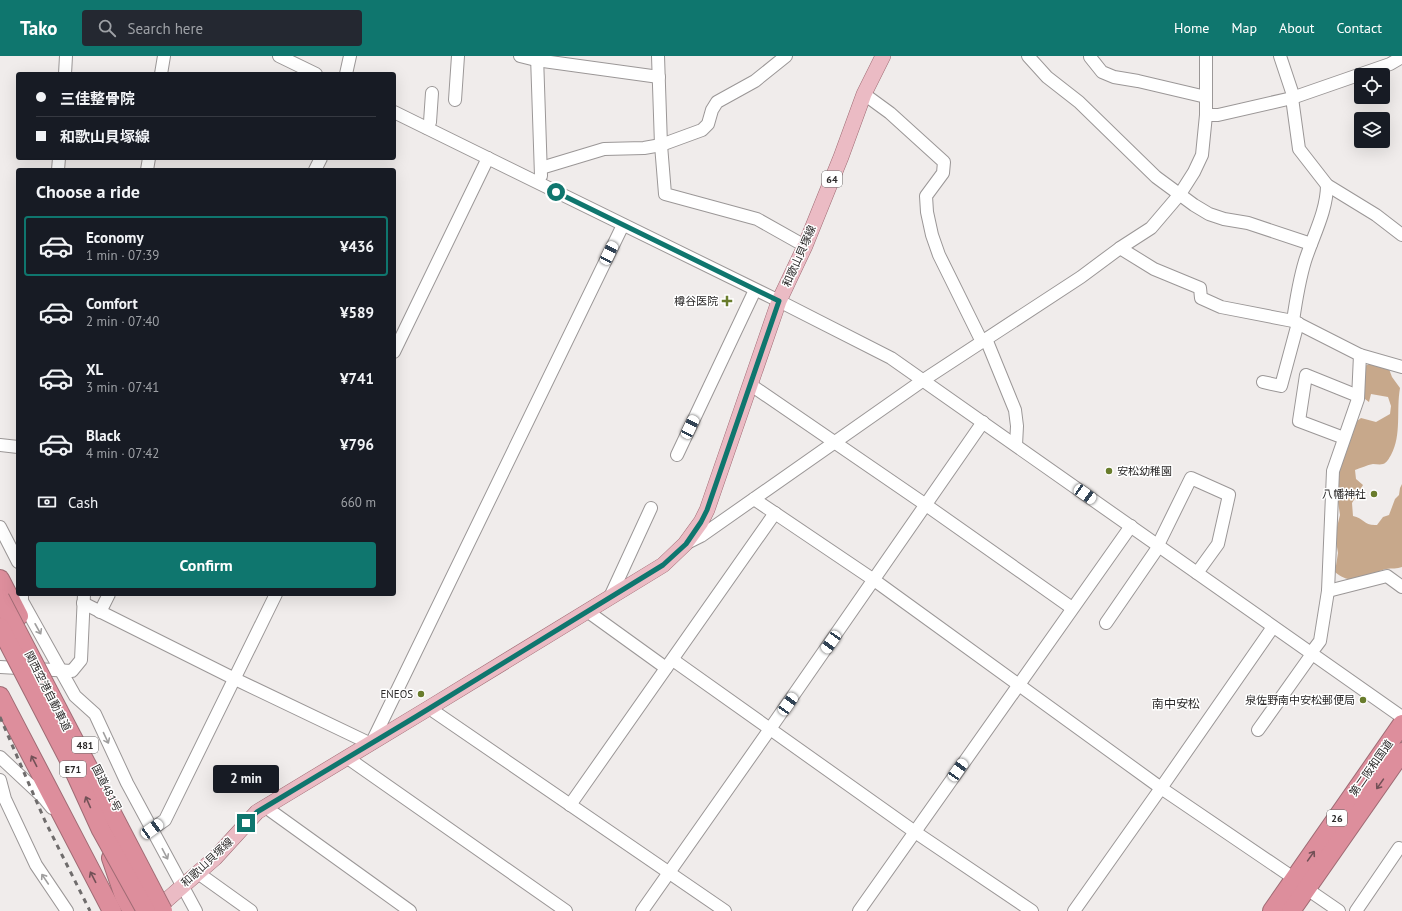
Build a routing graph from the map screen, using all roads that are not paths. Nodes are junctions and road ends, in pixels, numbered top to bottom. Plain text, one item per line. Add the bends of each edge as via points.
1 (66, 56) edge
2 (164, 56) edge
3 (279, 56) edge
4 (350, 56) edge
5 (458, 56) edge
6 (520, 56) edge
7 (658, 56) edge
8 (786, 56) edge
9 (882, 56) edge
10 (1028, 56) edge
11 (1206, 56) edge
12 (1280, 56) edge
13 (1090, 57) dead end
14 (1402, 57) edge
15 (537, 58) edge
16 (65, 72) edge
17 (161, 72) edge
18 (312, 72) edge
19 (346, 72) edge
20 (659, 77) junction
21 (432, 93) dead end
22 (864, 94) junction
23 (1206, 97) junction
24 (1293, 98) junction
25 (455, 100) dead end
26 (396, 113) edge
27 (1206, 115) junction
28 (427, 128) junction
29 (661, 145) junction
30 (488, 158) junction
31 (541, 168) junction
32 (542, 185) junction
33 (1327, 185) junction
34 (1180, 194) junction
35 (623, 225) junction
36 (1402, 235) edge
37 (1311, 244) junction
38 (805, 246) junction
39 (1120, 248) junction
40 (755, 290) junction
41 (779, 301) junction
42 (1295, 322) junction
43 (984, 340) junction
44 (396, 348) edge
45 (1360, 355) junction
46 (1402, 367) edge
47 (922, 380) junction
48 (1263, 382) dead end
49 (751, 385) junction
50 (1358, 396) junction
51 (983, 422) junction
52 (1344, 438) junction
53 (834, 442) junction
54 (1016, 445) junction
55 (0, 446) edge
56 (16, 447) edge
57 (677, 455) dead end
58 (754, 499) junction
59 (926, 505) junction
60 (651, 508) dead end
61 (775, 514) junction
62 (1131, 526) junction
63 (0, 528) edge
64 (686, 544) junction
65 (1159, 546) junction
66 (16, 558) edge
67 (1197, 573) junction
68 (0, 579) edge
69 (874, 580) junction
70 (1402, 587) edge
71 (1328, 591) junction
72 (22, 596) edge
73 (108, 596) edge
74 (275, 596) edge
75 (610, 597) junction
76 (0, 598) edge
77 (84, 599) edge
78 (1072, 608) junction
79 (587, 611) junction
80 (100, 612) junction
81 (1106, 624) dead end
82 (1273, 626) junction
83 (0, 627) edge
84 (1311, 654) junction
85 (670, 664) junction
86 (0, 667) edge
87 (54, 670) junction
88 (235, 679) junction
89 (1018, 685) junction
90 (0, 696) edge
91 (429, 708) junction
92 (1402, 717) edge
93 (1402, 724) edge
94 (770, 729) junction
95 (1258, 730) dead end
96 (371, 744) junction
97 (1402, 752) edge
98 (0, 757) edge
99 (349, 757) junction
100 (0, 780) edge
101 (1161, 788) junction
102 (570, 805) junction
103 (267, 806) junction
104 (152, 829) junction
105 (101, 830) junction
106 (915, 832) junction
107 (73, 837) junction
108 (1400, 848) dead end
109 (669, 872) junction
110 (198, 873) junction
111 (1301, 884) junction
112 (182, 886) junction
113 (166, 909) edge
114 (67, 911) edge
115 (112, 911) edge
116 (132, 911) edge
117 (146, 911) edge
118 (196, 911) edge
119 (251, 911) edge
120 (410, 911) edge
121 (566, 911) edge
122 (642, 911) edge
123 (725, 911) edge
124 (859, 911) edge
125 (1032, 911) edge
126 (1074, 911) edge
127 (1272, 911) edge
128 (1291, 911) edge
129 (1339, 911) edge
130 (1356, 911) edge

1 - 16 street
2 - 17 street
3 - 18 street
4 - 19 street
5 - 25 street
6 - 15 street
7 - 20 street
8 - 29 street via 755,81 717,102 708,124 702,130
9 - 22 main road, 和歌山貝塚線 / 64
10 - 34 street via 1047,77 1079,102 1156,177
11 - 23 street
12 - 24 street
13 - 23 street via 1102,72 1114,77
14 - 24 street via 1390,64
15 - 20 street
15 - 31 street
20 - 29 street
21 - 28 street via 430,122
22 - 38 main road, 和歌山貝塚線 / 64
22 - 43 street via 890,113 944,162 943,173 926,196 932,235 939,255
23 - 27 street
24 - 27 street via 1218,116
24 - 33 street via 1299,149
26 - 28 street
27 - 34 street via 1202,155
28 - 30 street
29 - 31 street via 604,149
29 - 38 street via 665,194 757,219
30 - 32 street
30 - 44 street
31 - 32 street
32 - 35 street
33 - 36 street via 1376,215
33 - 37 street via 1322,215
34 - 37 street via 1209,214 1248,223
34 - 39 street via 1151,228
35 - 40 street
35 - 96 street
37 - 42 street via 1298,286
38 - 41 main road, 和歌山貝塚線 / 64
39 - 42 street via 1154,269 1200,288 1201,298 1221,307
39 - 43 street via 1081,277
40 - 41 street
40 - 57 street
41 - 47 street via 891,358
41 - 49 main road, 和歌山貝塚線 / 64
42 - 45 street
42 - 48 street via 1281,386
43 - 47 street
43 - 54 street via 1015,410
45 - 46 street
45 - 50 street
47 - 51 street
47 - 53 street
49 - 53 street
49 - 64 main road, 和歌山貝塚線 / 64 via 707,510
50 - 52 street
50 - 52 street via 1306,376 1299,421
51 - 54 street
51 - 59 street
52 - 71 street via 1333,471
53 - 58 street
53 - 59 street
54 - 62 street
55 - 56 street
58 - 61 street
58 - 64 street
59 - 69 street
59 - 78 street
60 - 75 street
61 - 69 street
61 - 85 street
62 - 65 street
62 - 78 street
63 - 66 street
64 - 75 main road, 和歌山貝塚線 / 64 via 663,565
65 - 67 street
65 - 67 street via 1191,478 1229,495 1218,544
65 - 81 street
67 - 82 street
68 - 87 highway, 国道481号 / 481
69 - 89 street
69 - 94 street
70 - 71 street via 1386,576
71 - 84 street via 1320,641
72 -> 87 street
73 - 80 street
74 - 88 street
75 - 79 main road, 和歌山貝塚線 / 64
76 - 113 highway, 関西空港自動車道 / E71, bridge via 120,829 169,896
77 - 80 street
77 - 87 street via 81,660 72,671
78 - 89 street
79 - 85 street
79 - 91 main road, 和歌山貝塚線 / 64
80 - 88 street
82 - 84 street
82 - 101 street
105 -> 83 highway, 関西空港自動車道 / E71, bridge via 70,762
84 - 92 street
84 - 95 street
85 - 94 street
85 - 102 street
86 - 87 street
87 -> 104 street via 75,696 95,714
87 - 113 highway, 国道481号 / 481
88 - 96 street
88 - 104 street via 165,820
89 - 101 street
89 - 106 street
107 -> 90 highway
91 - 96 main road, 和歌山貝塚線 / 64
91 - 102 street
111 -> 93 highway, 第二阪和国道 / 26
94 - 106 street
94 - 109 street
96 - 99 main road, 和歌山貝塚線 / 64
97 -> 111 highway, 第二阪和国道 / 26
98 - 107 street via 43,797
99 - 103 main road, 和歌山貝塚線 / 64
99 - 121 street
114 -> 100 street via 36,865
101 - 111 street
101 - 126 street
102 - 109 street
103 - 110 main road, 和歌山貝塚線 / 64 via 257,812
103 - 120 street
104 -> 112 street
105 - 116 highway, bridge via 124,896
105 - 117 highway, 関西空港自動車道 / E71, bridge
106 - 124 street
106 - 125 street
115 -> 107 highway
108 - 130 street
109 - 122 street
109 - 123 street
110 - 112 main road, 和歌山貝塚線 / 64
110 - 119 street
111 - 127 highway, 第二阪和国道 / 26
111 - 128 highway, 第二阪和国道 / 26
111 - 129 street
112 - 113 main road, 和歌山貝塚線 / 64
112 - 118 street

